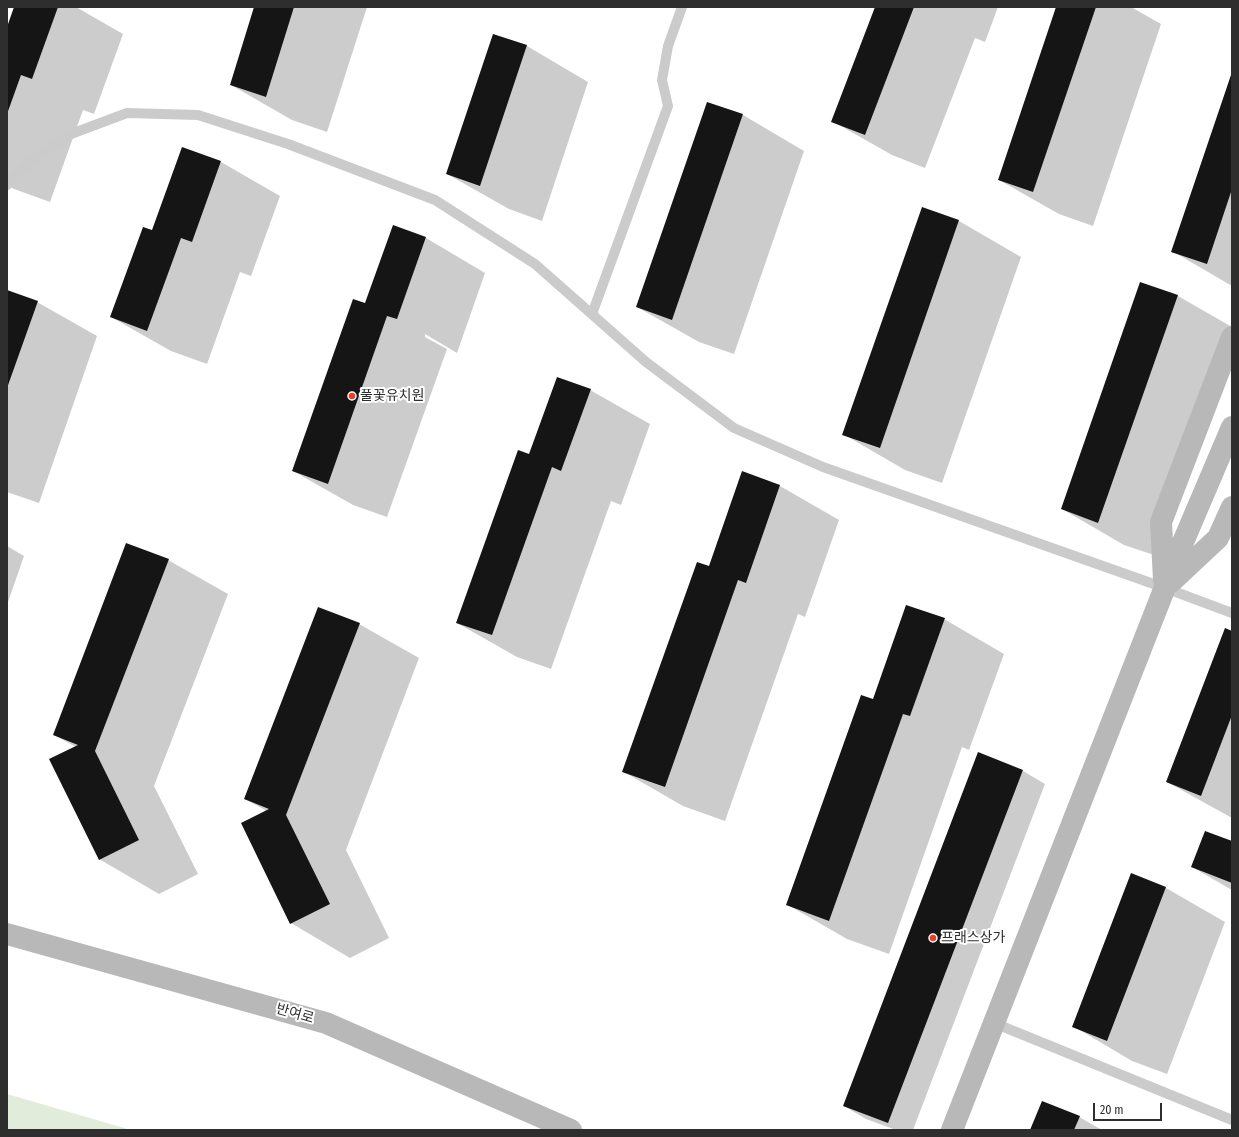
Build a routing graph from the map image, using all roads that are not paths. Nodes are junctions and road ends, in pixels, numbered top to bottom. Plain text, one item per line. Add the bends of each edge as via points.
1 (682, 7) edge
2 (7, 185) edge
3 (592, 314) junction
4 (1232, 337) edge
5 (1232, 428) edge
6 (1232, 507) edge
7 (1165, 588) junction
8 (1232, 613) edge
9 (7, 934) edge
10 (994, 1023) junction
11 (1232, 1120) edge
12 (571, 1130) edge
13 (952, 1130) edge

1 - 3 lane via 668,46 662,80 668,106
2 - 3 lane via 25,166 71,134 127,113 198,115 288,144 435,200 534,264
3 - 7 lane via 646,362 734,428 823,466
4 - 7 main road via 1161,522
5 - 7 main road
6 - 7 main road via 1218,538
7 - 8 lane
7 - 10 main road
9 - 12 main road, 반여로 via 326,1023
10 - 11 lane
10 - 13 main road

